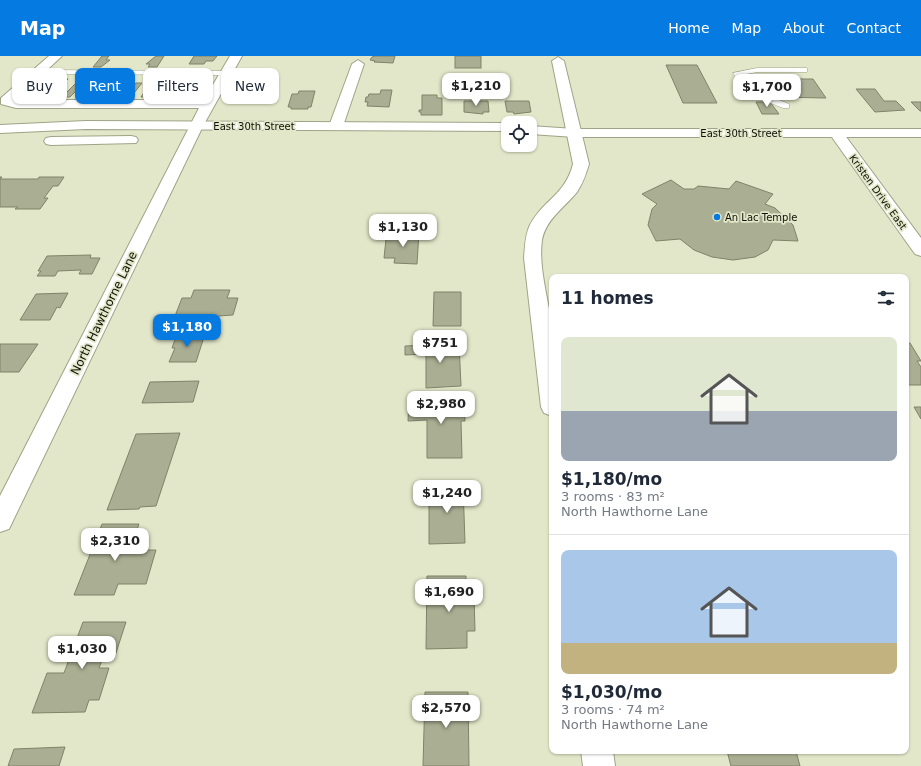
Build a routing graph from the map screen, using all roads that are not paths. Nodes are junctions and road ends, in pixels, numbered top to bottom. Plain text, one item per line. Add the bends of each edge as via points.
1 (56, 56) edge
2 (236, 56) edge
3 (557, 58) edge
4 (358, 64) dead end
5 (42, 68) edge
6 (228, 68) edge
7 (804, 70) dead end
8 (67, 72) edge
9 (221, 73) edge
10 (221, 80) edge
11 (213, 95) edge
12 (12, 96) edge
13 (12, 103) edge
14 (67, 104) edge
15 (143, 104) edge
16 (208, 104) edge
17 (786, 106) dead end
18 (336, 126) junction
19 (501, 127) edge
20 (0, 129) edge
21 (537, 131) edge
22 (568, 133) junction
23 (921, 133) edge
24 (836, 134) junction
25 (537, 136) edge
26 (191, 137) junction
27 (143, 140) dead end
28 (352, 140) dead end
29 (501, 140) edge
30 (35, 141) dead end
31 (921, 250) edge
32 (549, 383) edge
33 (0, 521) edge
34 (597, 754) edge
35 (599, 766) edge

1 - 5 street
2 - 6 street, North Hawthorne Lane
3 - 22 street
4 - 18 street
7 - 17 lane via 757,70 737,73 747,90
8 - 9 lane
10 - 11 street, North Hawthorne Lane
12 - 13 street via 6,101
14 - 15 street
16 - 26 street, North Hawthorne Lane
18 - 19 street, East 30th Street
18 - 26 street, East 30th Street
20 - 26 street, East 30th Street via 69,125
21 - 22 street, East 30th Street
22 - 24 street, East 30th Street
22 - 25 street, East 30th Street
22 - 32 street via 581,160 578,176 571,188 544,215 536,230 532,247
23 - 24 street, East 30th Street
24 - 31 street, Kristen Drive East
26 - 33 street, North Hawthorne Lane
27 - 30 street
28 - 29 street
34 - 35 street

